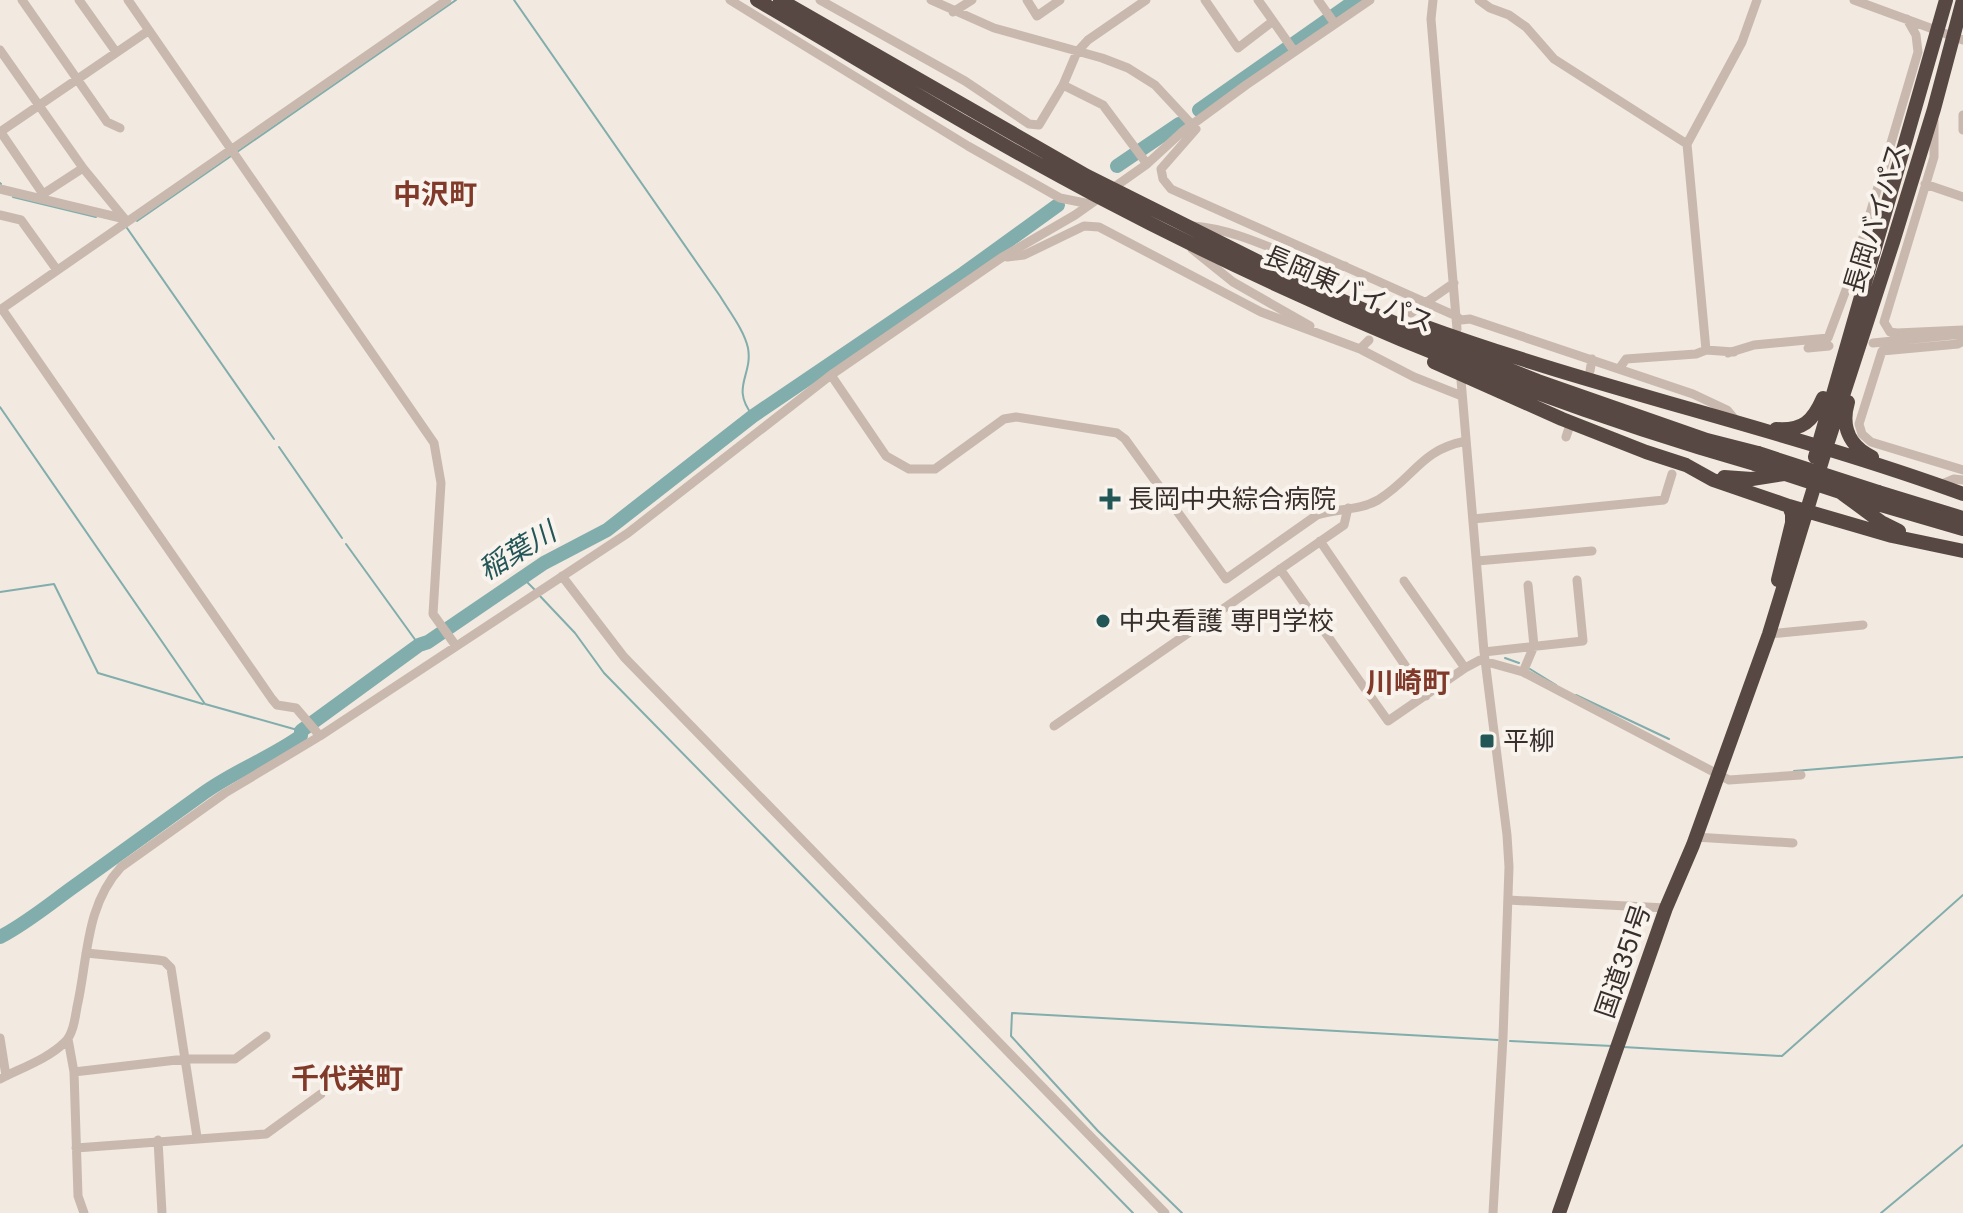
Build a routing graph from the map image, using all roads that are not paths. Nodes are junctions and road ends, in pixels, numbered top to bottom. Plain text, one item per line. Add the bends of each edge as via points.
1 (22, 0) edge
2 (79, 0) edge
3 (128, 0) edge
4 (447, 0) edge
5 (730, 0) edge
6 (757, 0) edge
7 (780, 0) edge
8 (820, 0) edge
9 (931, 0) edge
10 (972, 0) edge
11 (1027, 0) edge
12 (1060, 0) edge
13 (1205, 0) edge
14 (1258, 0) edge
15 (1318, 0) edge
16 (1370, 0) edge
17 (1433, 0) edge
18 (1479, 0) edge
19 (1757, 0) edge
20 (1854, 0) edge
21 (1946, 0) edge
22 (1963, 0) edge
23 (1143, 1) edge
24 (953, 12) junction
25 (1907, 19) junction
26 (1273, 21) junction
27 (1335, 24) junction
28 (148, 31) junction
29 (1937, 31) junction
30 (1958, 38) edge
31 (0, 50) edge
32 (1294, 51) junction
33 (116, 52) junction
34 (1077, 52) junction
35 (76, 78) junction
36 (1063, 85) junction
37 (39, 105) junction
38 (1934, 109) junction
39 (1963, 115) edge
40 (1192, 125) junction
41 (120, 128) dead end
42 (1963, 130) edge
43 (0, 131) edge
44 (1687, 144) junction
45 (234, 152) junction
46 (1144, 160) junction
47 (83, 168) junction
48 (1925, 184) junction
49 (0, 189) edge
50 (43, 196) junction
51 (1101, 197) junction
52 (1963, 197) edge
53 (0, 215) edge
54 (126, 220) junction
55 (1182, 231) junction
56 (1001, 258) junction
57 (1345, 266) junction
58 (57, 270) junction
59 (1253, 274) junction
60 (1454, 283) junction
61 (1303, 284) junction
62 (1422, 303) junction
63 (1, 310) edge
64 (1411, 313) dead end
65 (1456, 316) junction
66 (1457, 329) dead end
67 (1963, 332) edge
68 (1863, 335) junction
69 (1334, 340) junction
70 (1369, 340) dead end
71 (1963, 341) edge
72 (1829, 346) dead end
73 (1360, 349) junction
74 (1706, 350) junction
75 (1728, 353) junction
76 (1592, 359) junction
77 (1619, 369) junction
78 (1590, 371) dead end
79 (831, 375) junction
80 (1461, 380) dead end
81 (1462, 396) junction
82 (1737, 422) junction
83 (1466, 441) junction
84 (1756, 458) junction
85 (1818, 463) junction
86 (1686, 465) junction
87 (1963, 470) edge
88 (1672, 474) dead end
89 (1916, 476) junction
90 (1963, 480) edge
91 (1940, 485) junction
92 (1963, 494) edge
93 (1876, 497) junction
94 (1348, 508) junction
95 (1799, 509) junction
96 (1963, 518) edge
97 (1473, 519) junction
98 (1963, 529) edge
99 (1320, 541) junction
100 (1920, 541) junction
101 (1592, 551) dead end
102 (1963, 551) edge
103 (1477, 561) junction
104 (1280, 569) junction
105 (562, 576) junction
106 (1577, 580) dead end
107 (1404, 581) dead end
108 (1528, 585) dead end
109 (1863, 625) dead end
110 (1769, 634) junction
111 (454, 644) junction
112 (1534, 646) junction
113 (1485, 658) junction
114 (1465, 668) junction
115 (1523, 672) junction
116 (1426, 696) junction
117 (1054, 726) dead end
118 (1735, 726) junction
119 (318, 735) junction
120 (1718, 773) junction
121 (1801, 775) dead end
122 (1695, 837) junction
123 (1793, 843) dead end
124 (1508, 900) junction
125 (1666, 908) junction
126 (86, 953) junction
127 (266, 1036) dead end
128 (0, 1038) edge
129 (68, 1039) junction
130 (185, 1059) junction
131 (74, 1072) junction
132 (3, 1077) edge
133 (321, 1094) dead end
134 (197, 1137) junction
135 (158, 1140) junction
136 (76, 1148) junction
137 (84, 1213) edge
138 (162, 1213) edge
139 (1165, 1213) edge
140 (1493, 1213) edge
141 (1559, 1213) edge

1 - 35 street
2 - 33 street
3 - 28 street
4 - 45 street
5 - 51 street via 1060,198
6 - 51 highway, 長岡東バイパス
7 - 51 highway, 長岡東バイパス via 967,109
8 - 36 street via 965,81 1029,124 1039,125
9 - 24 street
10 - 24 street
11 - 12 street via 1037,16
13 - 26 street via 1238,48
14 - 26 street
15 - 27 street
16 - 27 street
17 - 60 street
18 - 44 street via 1526,27 1554,59
19 - 44 street via 1742,42
20 - 25 street
21 - 29 highway, 長岡バイパス
22 - 30 highway, 長岡バイパス
23 - 34 street
24 - 34 street
25 - 29 street
25 - 75 street via 1918,52 1828,338 1754,345
26 - 32 street
27 - 32 street
28 - 33 street
28 - 45 street
29 - 30 street
29 - 68 highway, 長岡バイパス
30 - 38 highway, 長岡バイパス
31 - 37 street
32 - 40 street
33 - 35 street
34 - 36 street
34 - 40 street via 1143,77
35 - 37 street
35 - 41 street via 107,122
36 - 46 street via 1103,105
37 - 43 street
37 - 47 street
38 - 48 street via 1934,157
38 - 68 highway, 長岡バイパス
39 - 42 street
40 - 46 street
40 - 57 street via 1196,129 1190,138 1161,169 1171,189
43 - 50 street
44 - 74 street
45 - 54 street
45 - 111 street via 434,443 441,483 433,614
46 - 51 street
47 - 50 street
47 - 54 street
48 - 52 street
48 - 67 street via 1884,322 1897,333
49 - 50 street
50 - 54 street
51 - 55 highway, 長岡東バイパス
51 - 56 street
53 - 58 street via 21,220
54 - 58 street
55 - 57 street via 1226,230 1330,270
55 - 59 highway, 長岡東バイパス
55 - 61 highway, 長岡東バイパス
55 - 69 street via 1233,282
56 - 69 street via 1024,255 1084,226 1099,227 1261,312
56 - 79 street
57 - 62 street
58 - 63 street
59 - 84 highway, 長岡東バイパス via 1540,394
59 - 86 highway via 1525,404
60 - 62 street
60 - 65 street
61 - 82 highway via 1538,365
61 - 84 highway, 長岡東バイパス via 1538,381
62 - 64 street
62 - 65 street
63 - 119 street via 272,699 296,708
65 - 66 street
65 - 76 street
67 - 68 street
68 - 82 highway via 1806,425 1780,430
68 - 85 highway, 長岡バイパス
68 - 89 highway via 1846,410 1849,437 1864,453
69 - 73 street
70 - 73 street
71 - 87 street via 1882,351 1859,424 1871,442
72 - 75 street
73 - 81 street
74 - 75 street
74 - 77 street via 1626,359
76 - 77 street
76 - 78 street
77 - 82 street via 1716,404
79 - 94 street via 886,456 909,469 935,469 1004,419 1117,433 1226,579 1317,515
79 - 105 street via 628,533
80 - 81 street
81 - 83 street
82 - 85 highway via 1782,436
83 - 94 street via 1433,451 1377,500
83 - 97 street
84 - 85 highway, 長岡東バイパス, bridge
85 - 86 highway via 1770,478 1735,479
85 - 89 highway via 1843,453
85 - 93 highway, 長岡東バイパス, bridge
85 - 95 highway, 長岡バイパス
85 - 100 highway via 1847,498
86 - 95 highway via 1713,480
88 - 97 street via 1664,500
89 - 91 highway
90 - 91 street
91 - 92 highway
93 - 96 highway, 長岡東バイパス
93 - 98 highway, 長岡東バイパス
94 - 99 street via 1344,525
95 - 100 highway
95 - 110 highway, 国道351号
95 - 118 highway, 国道351号
97 - 103 street
99 - 104 street
99 - 116 street
100 - 102 highway
101 - 103 street
103 - 113 street
104 - 116 street via 1388,721
104 - 117 street
105 - 111 street
105 - 139 street via 624,657
106 - 112 street via 1583,641
107 - 114 street
108 - 112 street
109 - 110 street
110 - 118 highway, 国道351号
111 - 119 street
112 - 113 street
112 - 115 street
113 - 114 street
113 - 115 street
113 - 124 street via 1507,835
114 - 116 street
115 - 120 street
118 - 120 highway, 国道351号
119 - 126 street via 121,867 96,906
120 - 121 street via 1735,780
120 - 122 highway, 国道351号
122 - 123 street
122 - 125 highway, 国道351号
124 - 125 street
124 - 140 street
125 - 141 highway, 国道351号
126 - 129 street
126 - 130 street via 168,964
127 - 130 street via 235,1059
128 - 132 street
129 - 131 street
129 - 132 street
130 - 131 street
130 - 134 street
131 - 136 street
133 - 134 street via 266,1134
134 - 135 street
135 - 136 street
135 - 138 street
136 - 137 street

